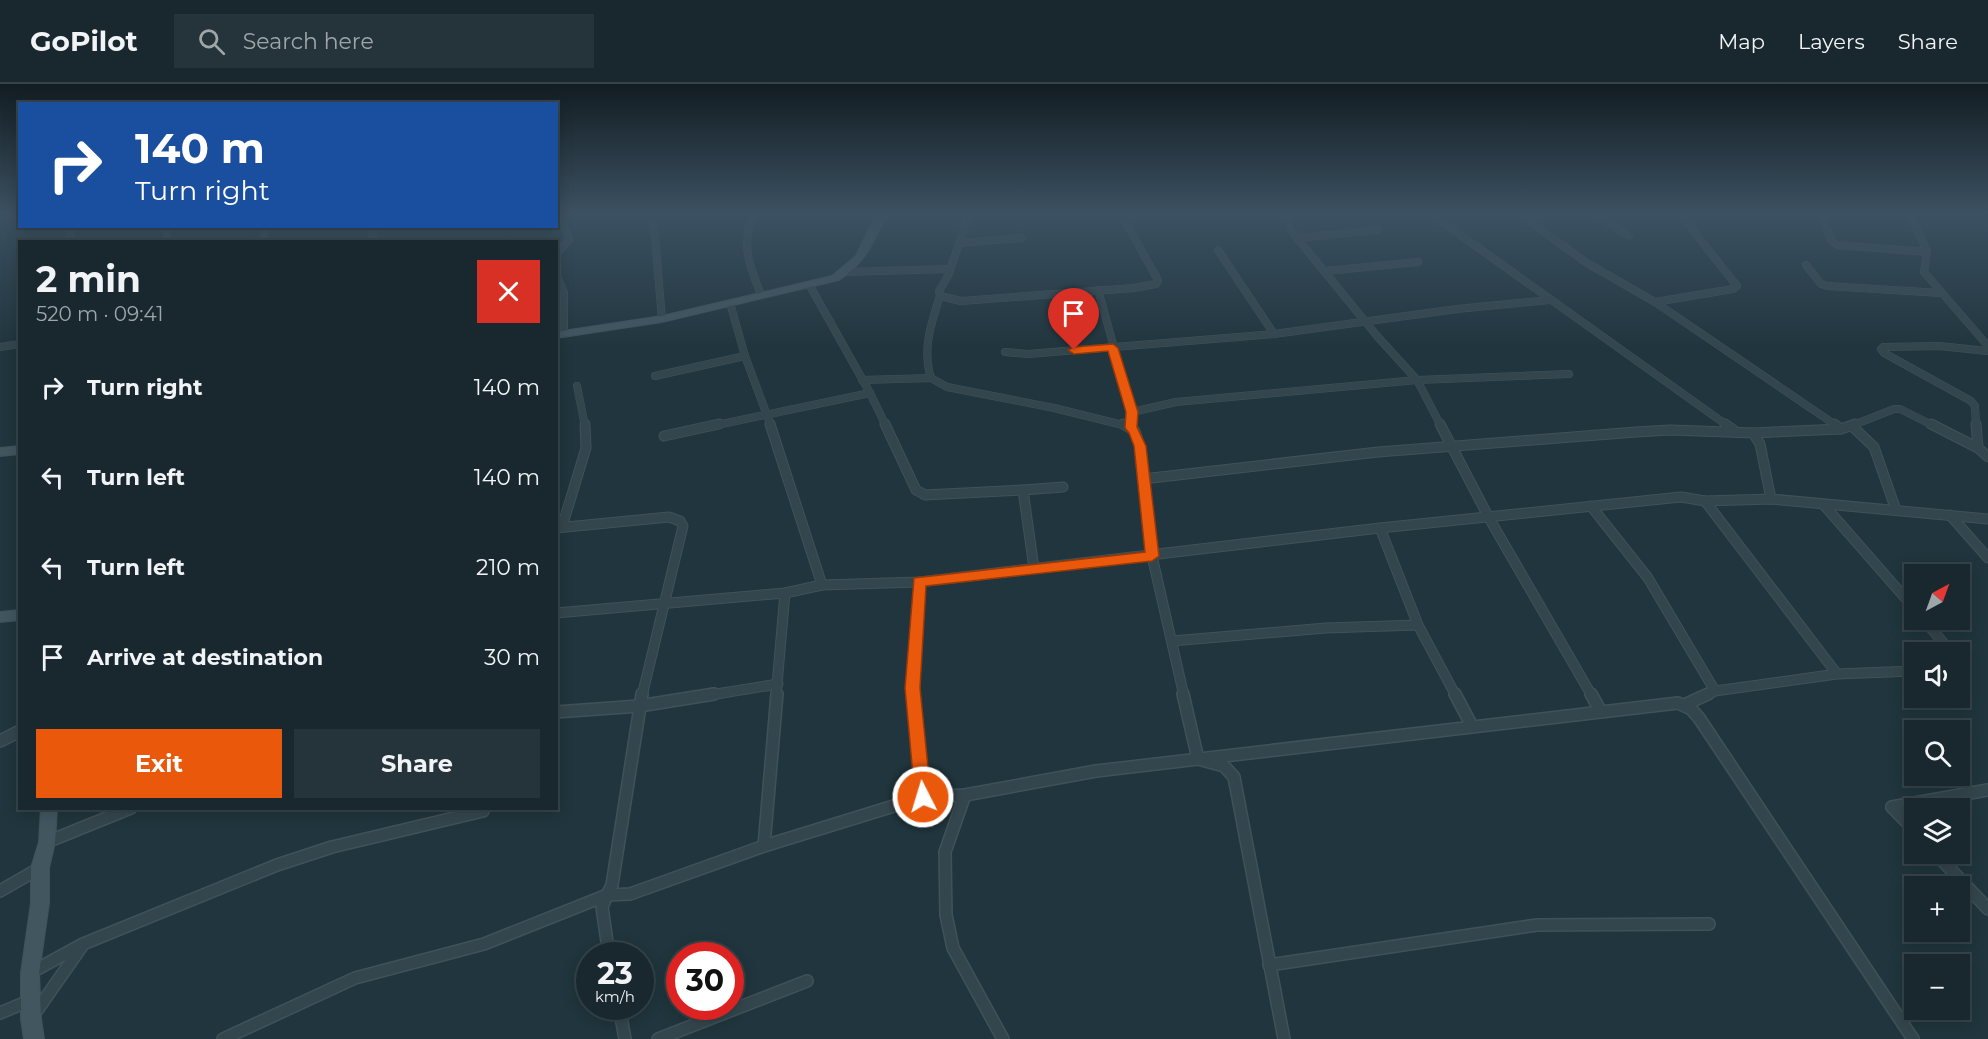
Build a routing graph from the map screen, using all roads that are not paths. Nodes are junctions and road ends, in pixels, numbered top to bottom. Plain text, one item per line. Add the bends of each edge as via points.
1 (657, 259) edge
2 (748, 259) edge
3 (860, 259) edge
4 (953, 259) edge
5 (1146, 259) edge
6 (1224, 259) edge
7 (1315, 259) edge
8 (1493, 259) edge
9 (1581, 259) edge
10 (1715, 259) edge
11 (1926, 259) edge
12 (1418, 262) dead end
13 (1806, 265) dead end
14 (949, 269) junction
15 (1325, 271) junction
16 (845, 272) junction
17 (558, 278) edge
18 (810, 285) junction
19 (1098, 290) junction
20 (1941, 293) junction
21 (761, 295) junction
22 (940, 296) junction
23 (1550, 300) junction
24 (1655, 302) junction
25 (730, 303) junction
26 (662, 319) junction
27 (1368, 323) junction
28 (560, 334) edge
29 (1274, 334) junction
30 (18, 344) edge
31 (1988, 346) edge
32 (0, 347) edge
33 (1113, 348) junction
34 (1988, 351) edge
35 (1005, 352) dead end
36 (745, 356) junction
37 (1569, 374) dead end
38 (655, 376) dead end
39 (931, 378) junction
40 (862, 380) junction
41 (1417, 380) junction
42 (577, 386) dead end
43 (870, 393) junction
44 (1132, 412) junction
45 (767, 415) junction
46 (1853, 427) junction
47 (1131, 428) junction
48 (1841, 429) junction
49 (1736, 432) junction
50 (1753, 433) junction
51 (664, 436) dead end
52 (1451, 448) junction
53 (1978, 448) junction
54 (18, 450) edge
55 (0, 452) edge
56 (1988, 457) edge
57 (1143, 479) junction
58 (1063, 488) dead end
59 (1023, 490) junction
60 (1771, 499) junction
61 (1705, 501) junction
62 (1823, 504) junction
63 (1591, 506) junction
64 (1896, 510) junction
65 (1950, 515) junction
66 (1489, 518) junction
67 (1988, 519) edge
68 (559, 528) edge
69 (1380, 528) junction
70 (1152, 556) junction
71 (1988, 558) edge
72 (1034, 568) junction
73 (919, 582) junction
74 (822, 585) junction
75 (785, 593) junction
76 (1904, 597) edge
77 (664, 602) junction
78 (558, 613) edge
79 (18, 615) edge
80 (0, 617) edge
81 (1418, 624) junction
82 (1932, 630) edge
83 (1172, 641) junction
84 (1943, 642) edge
85 (1904, 671) edge
86 (1837, 674) junction
87 (778, 684) junction
88 (1715, 692) junction
89 (1684, 705) junction
90 (639, 706) junction
91 (558, 712) edge
92 (1601, 712) junction
93 (1472, 726) junction
94 (18, 732) edge
95 (0, 741) edge
96 (1198, 759) junction
97 (1988, 790) edge
98 (965, 795) junction
99 (923, 797) junction
100 (1943, 798) edge
101 (1904, 805) edge
102 (49, 810) edge
103 (126, 810) edge
104 (483, 811) dead end
105 (1904, 820) edge
106 (47, 842) junction
107 (764, 846) junction
108 (1945, 864) edge
109 (40, 868) junction
110 (0, 891) edge
111 (607, 895) junction
112 (1988, 909) edge
113 (1709, 924) dead end
114 (607, 942) edge
115 (83, 944) junction
116 (1269, 965) junction
117 (30, 973) junction
118 (807, 981) dead end
119 (31, 1000) junction
120 (0, 1013) edge
121 (31, 1019) junction
122 (622, 1020) edge
123 (34, 1039) edge
124 (223, 1039) edge
125 (625, 1039) edge
126 (658, 1039) edge
127 (1003, 1039) edge
128 (1284, 1039) edge
129 (1913, 1039) edge

1 - 26 street
2 - 21 street
3 - 16 street
4 - 14 street
5 - 19 street via 1158,279 1156,284
6 - 29 street
7 - 15 street
8 - 23 street
9 - 24 street
10 - 24 street via 1737,286 1733,289
11 - 20 street via 1924,273
12 - 15 street
13 - 20 street via 1827,286
14 - 16 street
14 - 22 street
15 - 27 street
16 - 18 street
17 - 28 street via 564,292
18 - 21 street
18 - 40 street
19 - 22 street via 960,301
19 - 33 street
20 - 31 street
21 - 25 street
22 - 39 street via 925,344 926,367
23 - 27 street
23 - 49 street
24 - 48 street
25 - 26 street
25 - 36 street
26 - 28 street
27 - 29 street
27 - 41 street
29 - 33 street
30 - 32 street
33 - 35 street
33 - 44 street
34 - 53 street via 1939,346 1881,349 1971,401 1975,406
36 - 38 street
36 - 45 street
37 - 41 street
39 - 40 street
39 - 47 street via 946,387 1096,417
40 - 43 street
41 - 44 street via 1176,402
41 - 52 street
42 - 68 street via 586,448
43 - 45 street
43 - 59 street via 920,494
44 - 47 street
45 - 51 street
45 - 74 street
46 - 48 street
46 - 53 street via 1886,409 1900,409
46 - 64 street via 1874,447
47 - 57 street via 1140,446
48 - 50 street
49 - 50 street
49 - 52 street via 1671,430
50 - 60 street via 1760,444
52 - 57 street via 1378,452
52 - 66 street
53 - 56 street
54 - 55 street
57 - 70 street
58 - 59 street
59 - 72 street
60 - 61 street
60 - 62 street
61 - 63 street via 1681,497
61 - 86 street
62 - 64 street
62 - 76 street
63 - 66 street
63 - 88 street via 1648,578
64 - 65 street
65 - 67 street
65 - 71 street
66 - 69 street
66 - 92 street
68 - 77 street via 662,518 680,521 683,526
69 - 70 street
69 - 81 street
70 - 72 street
70 - 83 street
72 - 73 street
73 - 74 street
73 - 99 street via 912,688
74 - 75 street
75 - 77 street
75 - 87 street
77 - 78 street
77 - 90 street
79 - 80 street
81 - 83 street via 1305,628
81 - 93 street
82 - 84 street
83 - 96 street
85 - 86 street
86 - 88 street
87 - 90 street
87 - 107 street
88 - 89 street
89 - 92 street via 1671,703
89 - 129 street via 1699,718 1752,795
90 - 91 street
90 - 111 street via 612,885
92 - 93 street
93 - 96 street
94 - 95 street
96 - 98 street via 1096,771
96 - 116 street via 1224,766 1234,777
97 - 100 street
98 - 99 street
98 - 127 street via 945,852 946,915 953,948
99 - 107 street
101 - 105 street via 1892,807
102 - 106 street
103 - 106 street
104 - 115 street via 332,847
106 - 109 street
107 - 111 street via 630,894
108 - 112 street
109 - 110 street
109 - 117 street via 40,903
111 - 114 street via 602,907
111 - 124 street via 484,944 355,978
113 - 116 street via 1537,924
115 - 117 street
115 - 121 street
116 - 128 street
117 - 119 street
118 - 126 street
119 - 120 street
119 - 121 street
121 - 123 street
122 - 125 street

